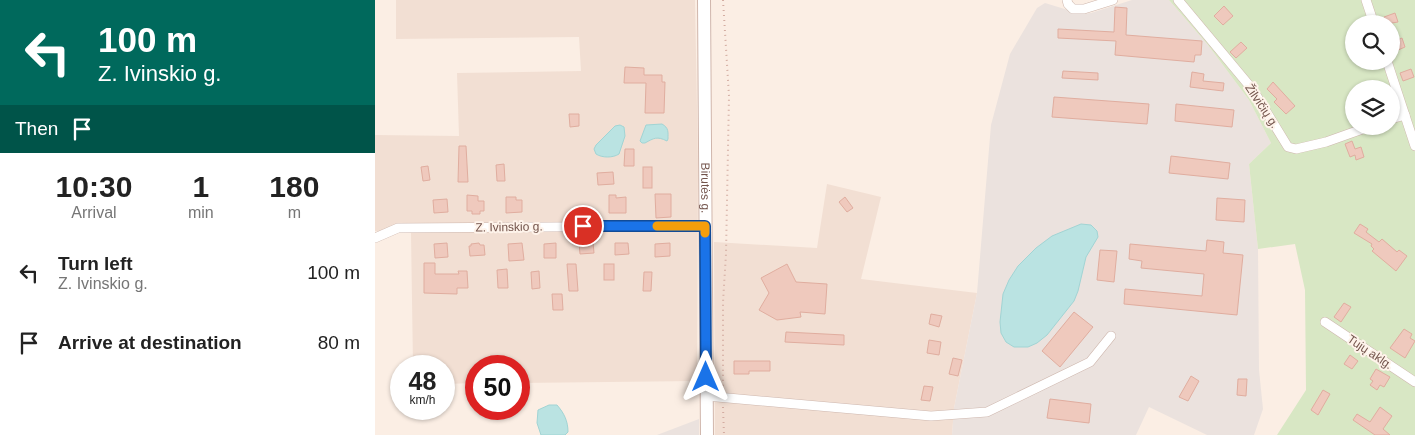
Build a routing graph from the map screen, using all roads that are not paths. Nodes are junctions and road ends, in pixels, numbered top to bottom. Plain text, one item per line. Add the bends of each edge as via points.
1 (704, 0) edge
2 (1067, 0) edge
3 (1113, 0) edge
4 (1178, 0) edge
5 (1366, 0) edge
6 (1371, 15) edge
7 (1390, 70) edge
8 (1405, 115) junction
9 (1400, 116) edge
10 (1346, 135) edge
11 (1415, 146) edge
12 (705, 226) junction
13 (375, 238) edge
14 (1325, 322) dead end
15 (1111, 336) dead end
16 (1415, 382) edge
17 (706, 396) junction
18 (707, 435) edge

1 - 12 main road, Birutės g.
2 - 3 street via 1073,9 1084,9
4 - 10 street, Žilvičių g. via 1253,90 1288,147 1296,149
5 - 6 street
7 - 8 street
8 - 9 street
8 - 11 street
12 - 13 street, Z. Ivinskio g. via 398,228
12 - 17 main road, Birutės g.
14 - 16 street, Tujų aklg.
15 - 17 street via 1090,362 987,412 931,416
17 - 18 main road, Birutės g.

